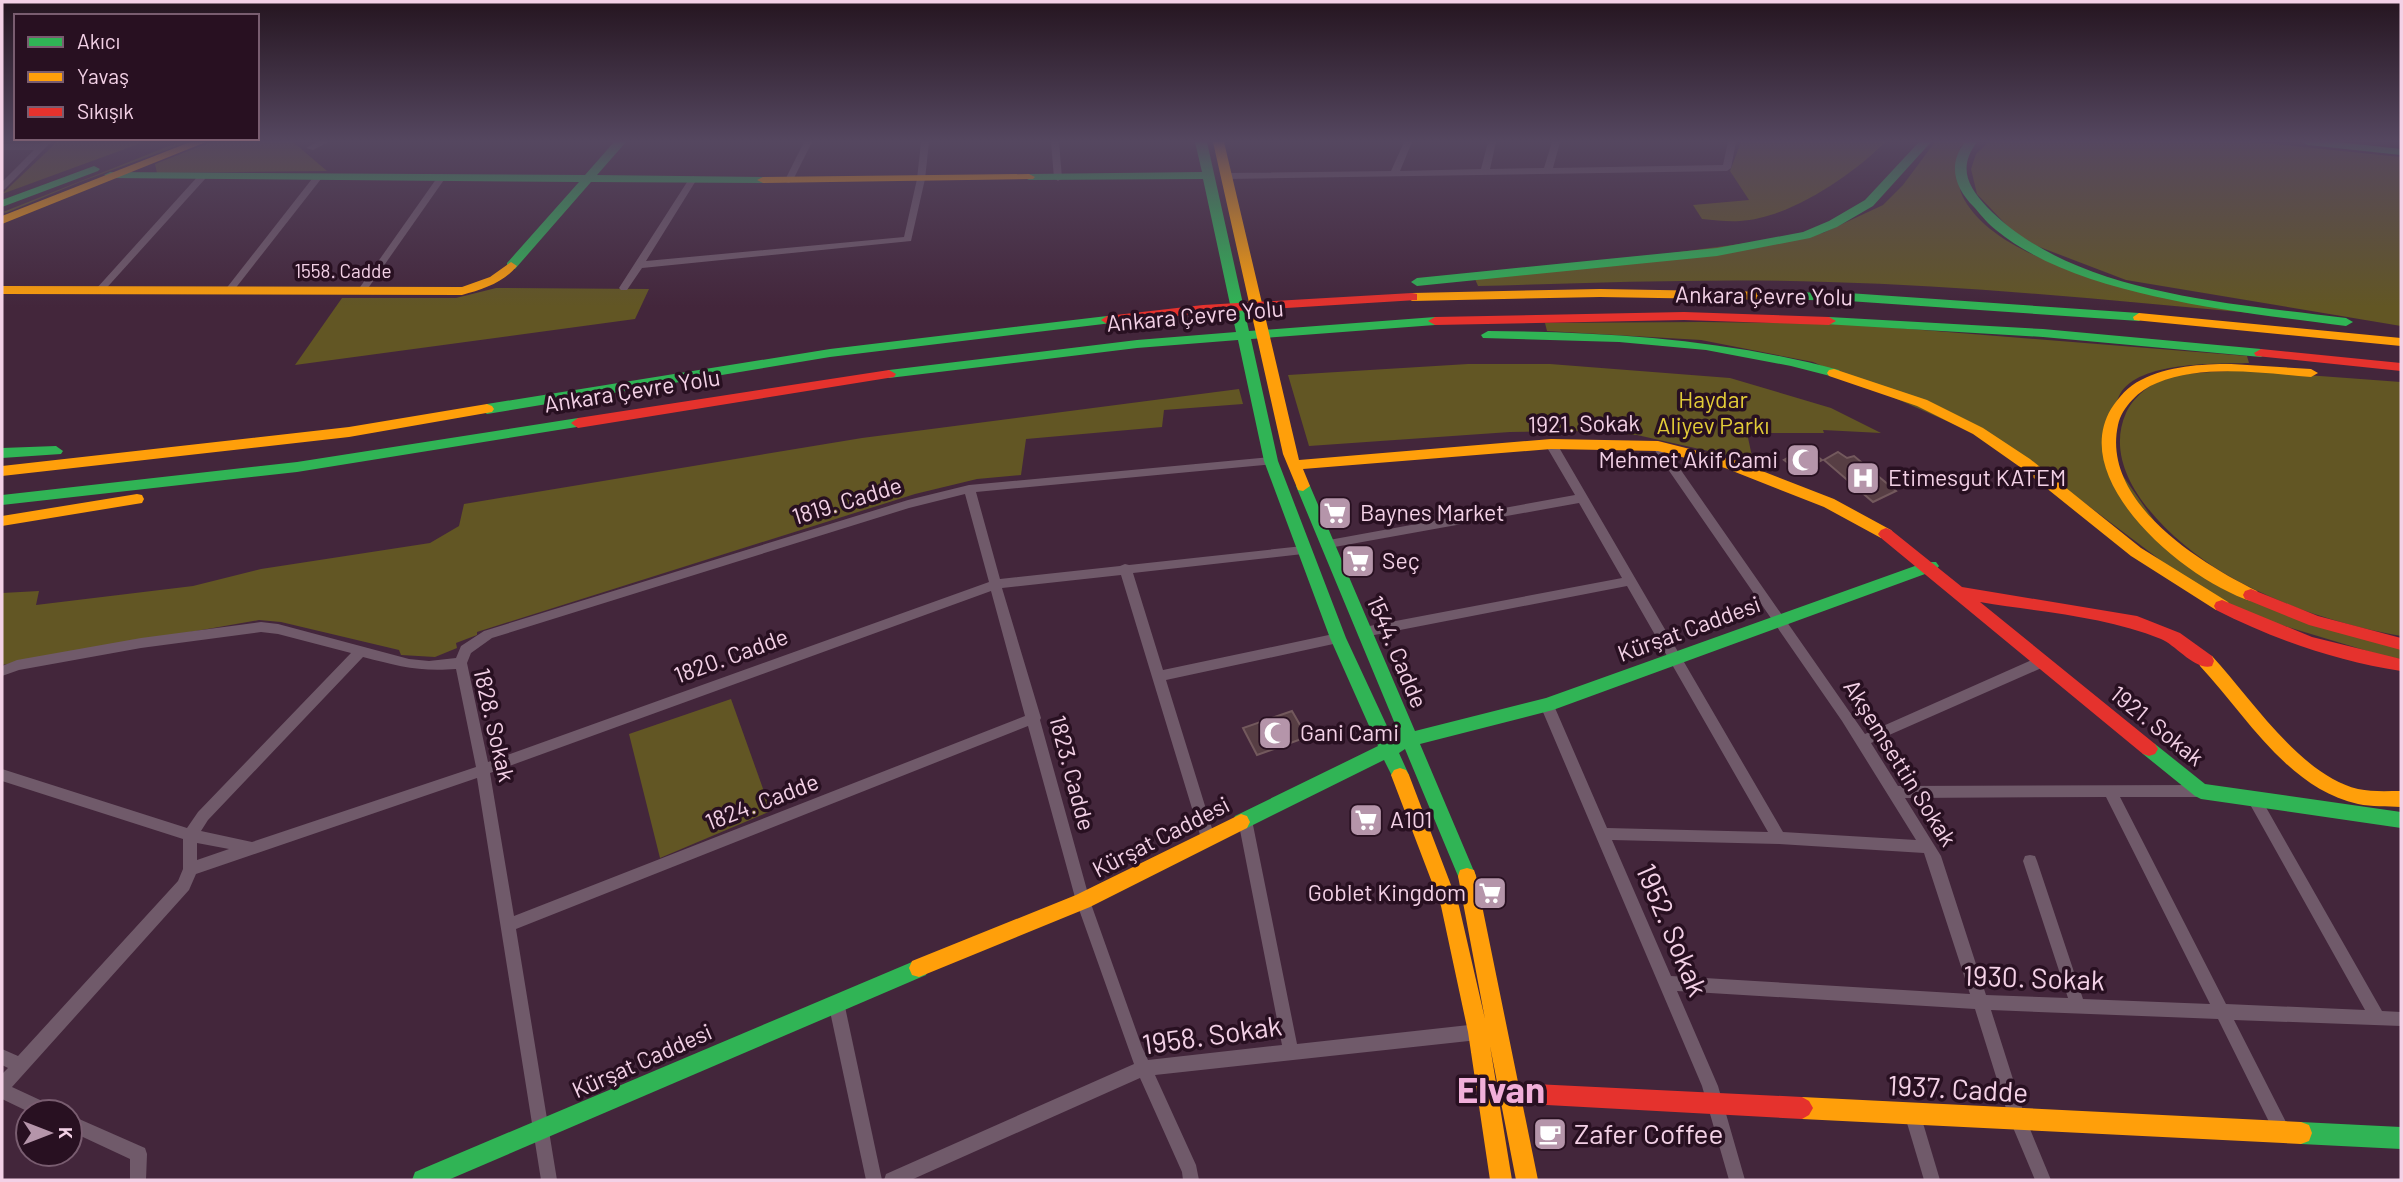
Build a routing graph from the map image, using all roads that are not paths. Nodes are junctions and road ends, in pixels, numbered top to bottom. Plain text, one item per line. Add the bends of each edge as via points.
1 (20, 197) edge
2 (57, 197) edge
3 (62, 197) edge
4 (184, 197) edge
5 (302, 197) edge
6 (428, 197) edge
7 (572, 197) edge
8 (681, 197) edge
9 (917, 197) edge
10 (1214, 197) edge
11 (1231, 197) edge
12 (1877, 197) edge
13 (1970, 197) edge
14 (2, 204) edge
15 (2, 220) edge
16 (2, 232) edge
17 (638, 265) junction
18 (624, 288) dead end
19 (2, 290) edge
20 (99, 291) junction
21 (228, 292) junction
22 (361, 292) junction
23 (1203, 309) junction
24 (2401, 331) edge
25 (1191, 340) junction
26 (2401, 342) edge
27 (2401, 367) edge
28 (2401, 380) edge
29 (1551, 444) junction
30 (203, 446) junction
31 (1658, 446) junction
32 (2, 453) edge
33 (1271, 461) junction
34 (1294, 465) junction
35 (2, 471) edge
36 (248, 474) junction
37 (969, 489) junction
38 (1582, 498) junction
39 (2, 500) edge
40 (2, 521) edge
41 (1329, 544) junction
42 (1303, 550) junction
43 (1931, 566) junction
44 (1125, 568) junction
45 (1630, 581) junction
46 (996, 584) junction
47 (1963, 593) junction
48 (1781, 621) junction
49 (1364, 632) junction
50 (1338, 638) junction
51 (2401, 644) edge
52 (360, 652) junction
53 (1675, 659) junction
54 (2041, 662) junction
55 (461, 663) junction
56 (2401, 665) edge
57 (2, 671) edge
58 (1160, 676) junction
59 (1546, 705) junction
60 (1034, 718) junction
61 (1408, 740) junction
62 (1862, 740) junction
63 (1387, 748) junction
64 (483, 770) junction
65 (2, 775) edge
66 (2201, 791) junction
67 (1894, 792) junction
68 (2111, 793) junction
69 (2254, 799) junction
70 (2399, 802) edge
71 (1245, 820) junction
72 (2401, 820) edge
73 (1602, 834) junction
74 (190, 835) junction
75 (1208, 838) junction
76 (1779, 838) junction
77 (1928, 847) junction
78 (252, 848) junction
79 (2030, 861) dead end
80 (190, 869) junction
81 (1083, 901) junction
82 (507, 926) junction
83 (1666, 983) junction
84 (836, 1002) junction
85 (1980, 1002) junction
86 (2078, 1006) junction
87 (2222, 1012) junction
88 (2378, 1018) junction
89 (2401, 1019) edge
90 (1478, 1032) junction
91 (1291, 1051) junction
92 (2, 1057) edge
93 (19, 1065) junction
94 (1143, 1068) junction
95 (2, 1086) edge
96 (1512, 1093) junction
97 (1716, 1103) junction
98 (1912, 1113) junction
99 (2017, 1118) junction
100 (84, 1129) edge
101 (542, 1130) junction
102 (2283, 1132) junction
103 (2401, 1138) edge
104 (138, 1180) edge
105 (423, 1180) edge
106 (550, 1180) edge
107 (874, 1180) edge
108 (892, 1180) edge
109 (1191, 1180) edge
110 (1501, 1180) edge
111 (1527, 1180) edge
112 (1737, 1180) edge
113 (1932, 1180) edge
114 (2043, 1180) edge

1 - 14 main road
2 - 15 main road
3 - 16 main road
4 - 20 street
5 - 21 street
6 - 22 street
7 - 22 main road, 1558. Cadde via 503,275 462,291
8 - 17 street
9 - 17 street via 908,239
10 - 33 main road
11 - 34 main road, 1544. Cadde
12 - 23 main road via 1825,228 1713,252 1293,294
13 - 24 main road via 2003,233 2085,272 2136,286
17 - 18 street
19 - 20 main road, 1558. Cadde
20 - 21 main road, 1558. Cadde
21 - 22 main road, 1558. Cadde
23 - 26 main road, Ankara Çevre Yolu via 1446,295 1848,297 2175,320
23 - 30 main road, Ankara Çevre Yolu via 830,353 349,432
25 - 27 main road, Ankara Çevre Yolu via 1446,320 1611,316 1848,321 2182,344
25 - 36 main road, Ankara Çevre Yolu via 1058,351 829,382
25 - 56 main road via 1596,336 1744,350 1829,370 1952,416 2031,466 2135,551 2205,598 2301,640
28 - 51 main road via 2256,368 2198,370 2156,379 2125,397 2109,421 2106,449 2117,480 2143,516 2181,553 2278,609 2341,631
29 - 31 main road, 1921. Sokak
29 - 34 main road, 1921. Sokak
29 - 38 street
30 - 32 main road
30 - 35 main road, Ankara Çevre Yolu
31 - 43 main road, 1921. Sokak via 1730,464 1829,502 1892,537
31 - 48 street, Akşemsettin Sokak
33 - 37 street, 1819. Cadde
33 - 42 main road
34 - 41 main road, 1544. Cadde
36 - 39 main road, Ankara Çevre Yolu
36 - 40 main road
37 - 46 street, 1823. Cadde
37 - 55 street, 1819. Cadde via 488,634 465,650
38 - 41 street
38 - 45 street
41 - 49 main road, 1544. Cadde
42 - 44 street, 1820. Cadde
42 - 50 main road
43 - 47 main road, 1921. Sokak
43 - 48 main road, Kürşat Caddesi
44 - 46 street, 1820. Cadde
44 - 58 street
45 - 49 street
45 - 53 street
46 - 60 street, 1823. Cadde
46 - 64 street, 1820. Cadde
47 - 54 main road, 1921. Sokak
47 - 70 main road via 2160,629 2186,644 2324,782 2350,794
48 - 53 main road, Kürşat Caddesi
48 - 62 street, Akşemsettin Sokak
49 - 61 main road, 1544. Cadde
50 - 58 street
50 - 63 main road
52 - 55 street, 1828. Sokak via 429,666
52 - 57 street, 1828. Sokak via 261,627 141,643
52 - 74 street via 216,800
53 - 59 main road, Kürşat Caddesi
53 - 76 street
54 - 62 street
54 - 66 main road, 1921. Sokak
55 - 64 street, 1828. Sokak
58 - 75 street
59 - 61 main road, Kürşat Caddesi
59 - 73 street, 1952. Sokak
60 - 81 street, 1823. Cadde
60 - 82 street, 1824. Cadde
61 - 63 main road, Kürşat Caddesi
61 - 96 main road, 1544. Cadde via 1470,883
62 - 67 street, Akşemsettin Sokak
63 - 71 main road, Kürşat Caddesi
63 - 90 main road via 1414,806 1450,906
64 - 78 street, 1820. Cadde
64 - 82 street, 1828. Sokak
65 - 74 street
66 - 68 street
66 - 69 main road, 1921. Sokak
67 - 68 street
67 - 77 street, Akşemsettin Sokak
68 - 87 street
69 - 72 main road, 1921. Sokak
69 - 88 street
71 - 75 main road, Kürşat Caddesi
71 - 91 street
73 - 76 street
73 - 83 street, 1952. Sokak
74 - 78 street
74 - 80 street
75 - 81 main road, Kürşat Caddesi
76 - 77 street
77 - 85 street, Akşemsettin Sokak
78 - 80 street, 1820. Cadde
79 - 86 street
80 - 93 street via 184,885 164,908
81 - 84 main road, Kürşat Caddesi
81 - 94 street, 1823. Cadde
82 - 101 street, 1828. Sokak
83 - 85 street, 1930. Sokak
83 - 97 street, 1952. Sokak
84 - 101 main road, Kürşat Caddesi
84 - 107 street
85 - 86 street, 1930. Sokak
85 - 99 street, Akşemsettin Sokak
86 - 87 street, 1930. Sokak
87 - 88 street, 1930. Sokak
87 - 102 street
88 - 89 street, 1930. Sokak
90 - 91 street, 1958. Sokak
90 - 110 main road
91 - 94 street, 1958. Sokak
92 - 93 street
93 - 95 street
94 - 108 street, 1958. Sokak
94 - 109 street, 1823. Cadde
96 - 97 main road, 1937. Cadde
96 - 111 main road, 1544. Cadde
97 - 98 main road, 1937. Cadde
97 - 112 street, 1952. Sokak
98 - 99 main road, 1937. Cadde
98 - 113 street
99 - 102 main road, 1937. Cadde
99 - 114 street, Akşemsettin Sokak
100 - 104 street via 139,1154
101 - 105 main road, Kürşat Caddesi
101 - 106 street, 1828. Sokak
102 - 103 main road, 1937. Cadde

